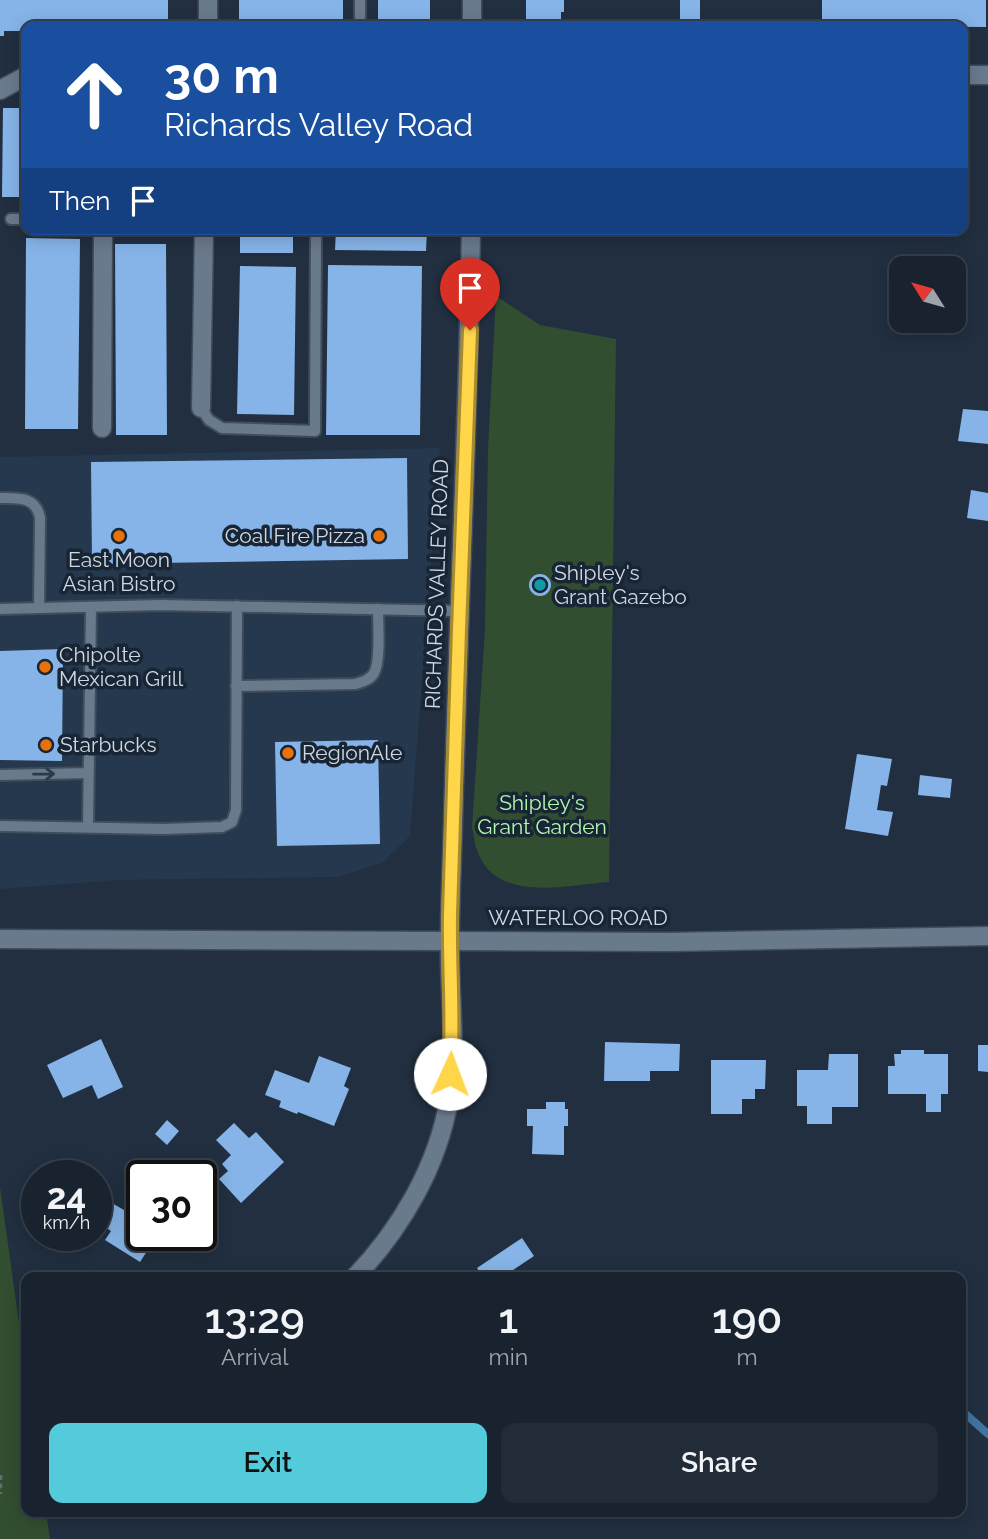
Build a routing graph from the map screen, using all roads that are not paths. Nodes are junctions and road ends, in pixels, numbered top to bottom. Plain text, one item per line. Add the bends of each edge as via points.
1 (208, 0) edge
2 (360, 0) edge
3 (472, 0) edge
4 (208, 21) edge
5 (360, 21) edge
6 (472, 21) edge
7 (968, 75) edge
8 (988, 75) edge
9 (21, 79) edge
10 (0, 90) edge
11 (11, 219) dead end
12 (21, 219) edge
13 (103, 235) edge
14 (204, 235) edge
15 (316, 235) edge
16 (471, 235) edge
17 (201, 408) joint
18 (102, 428) dead end
19 (0, 498) edge
20 (237, 606) junction
21 (91, 607) junction
22 (39, 608) junction
23 (0, 609) edge
24 (379, 609) junction
25 (458, 611) junction
26 (236, 686) junction
27 (88, 773) junction
28 (0, 775) edge
29 (0, 826) edge
30 (88, 827) junction
31 (988, 936) edge
32 (0, 939) edge
33 (450, 940) junction
34 (359, 1272) edge

1 - 4 street
2 - 5 lane
3 - 6 street
7 - 8 street
9 - 10 street
11 - 12 lane
13 - 18 street
14 - 17 street
15 - 17 lane via 315,431 222,428
16 - 25 street, RICHARDS VALLEY ROAD
19 - 22 lane via 27,500 39,513
20 - 21 lane
20 - 24 lane
20 - 26 lane
21 - 22 lane
21 - 27 lane
22 - 23 lane
24 - 25 lane
24 - 26 lane via 377,665 365,681
25 - 33 street, RICHARDS VALLEY ROAD
26 - 30 lane via 236,810 232,822 222,827
28 -> 27 lane
27 - 30 lane
29 - 30 lane
31 - 33 street, WATERLOO ROAD via 670,942
32 - 33 street, WATERLOO ROAD
33 - 34 street, RICHARDS VALLEY ROAD via 449,1099 428,1171 412,1203

